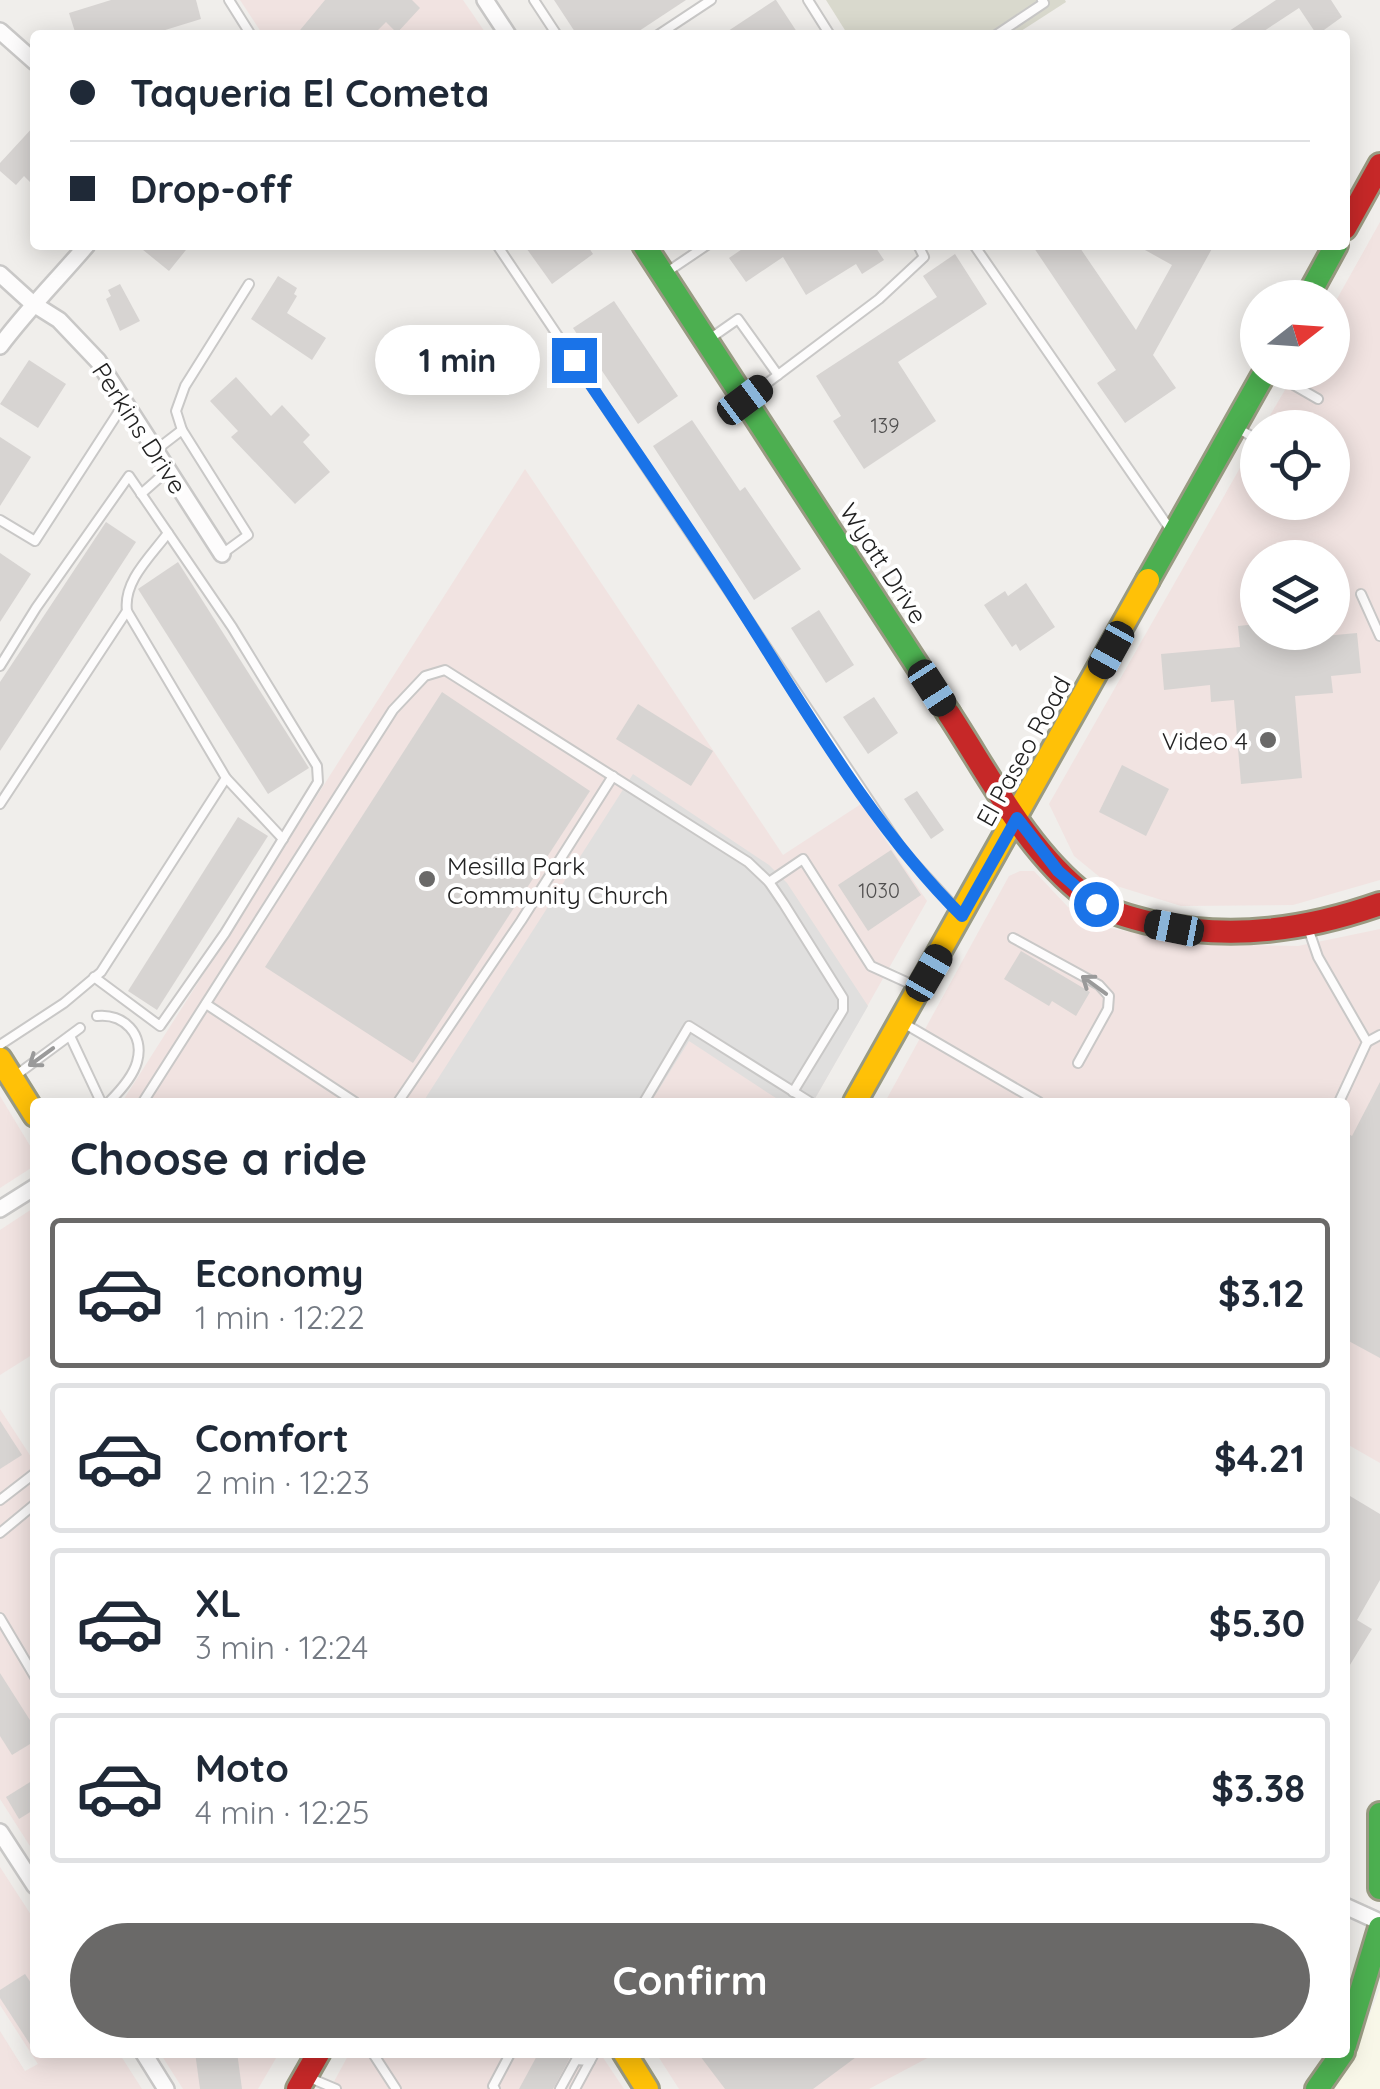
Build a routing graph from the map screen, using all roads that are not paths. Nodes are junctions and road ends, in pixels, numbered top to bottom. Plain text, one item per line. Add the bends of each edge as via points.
1 (229, 0) edge
2 (485, 0) edge
3 (534, 0) edge
4 (712, 0) edge
5 (808, 0) edge
6 (1042, 0) edge
7 (249, 30) edge
8 (505, 30) edge
9 (554, 30) edge
10 (666, 30) edge
11 (827, 30) edge
12 (1004, 30) edge
13 (0, 31) edge
14 (30, 58) edge
15 (1380, 165) edge
16 (1350, 219) edge
17 (83, 250) edge
18 (500, 250) edge
19 (647, 250) edge
20 (699, 250) edge
21 (920, 250) edge
22 (977, 250) edge
23 (1333, 250) edge
24 (0, 274) edge
25 (663, 274) junction
26 (1316, 280) edge
27 (249, 284) dead end
28 (32, 303) junction
29 (706, 341) junction
30 (0, 346) edge
31 (778, 376) junction
32 (1257, 390) edge
33 (1301, 390) edge
34 (1318, 399) dead end
35 (745, 400) junction
36 (126, 402) junction
37 (1235, 426) junction
38 (1240, 429) edge
39 (182, 430) junction
40 (156, 450) junction
41 (169, 469) junction
42 (141, 494) junction
43 (0, 520) edge
44 (168, 534) junction
45 (1174, 535) junction
46 (222, 554) joint
47 (1361, 594) dead end
48 (127, 611) junction
49 (1380, 636) edge
50 (0, 666) edge
51 (614, 776) junction
52 (226, 778) junction
53 (0, 804) edge
54 (1017, 818) junction
55 (282, 839) junction
56 (769, 882) junction
57 (1380, 904) edge
58 (962, 916) junction
59 (1308, 927) junction
60 (1014, 938) dead end
61 (94, 977) junction
62 (920, 989) junction
63 (206, 1004) junction
64 (97, 1016) dead end
65 (901, 1022) junction
66 (80, 1028) dead end
67 (1380, 1034) edge
68 (70, 1036) junction
69 (1367, 1042) junction
70 (0, 1045) edge
71 (1078, 1063) dead end
72 (6, 1069) edge
73 (793, 1092) junction
74 (99, 1098) edge
75 (113, 1098) edge
76 (146, 1098) edge
77 (349, 1098) edge
78 (401, 1098) edge
79 (646, 1098) edge
80 (803, 1098) edge
81 (857, 1098) edge
82 (1031, 1098) edge
83 (1342, 1098) edge
84 (30, 1108) edge
85 (30, 1190) edge
86 (0, 1209) edge
87 (30, 1477) edge
88 (0, 1500) edge
89 (30, 1508) edge
90 (0, 1533) edge
91 (0, 1618) edge
92 (30, 1669) edge
93 (1380, 1814) edge
94 (0, 1832) edge
95 (30, 1878) edge
96 (1380, 1888) edge
97 (1350, 1909) edge
98 (1380, 1925) edge
99 (1350, 2028) edge
100 (146, 2058) edge
101 (376, 2058) edge
102 (508, 2058) edge
103 (587, 2058) edge
104 (591, 2058) edge
105 (628, 2058) edge
106 (1339, 2058) edge
107 (310, 2066) edge
108 (166, 2089) edge
109 (336, 2089) edge
110 (396, 2089) edge
111 (495, 2089) edge
112 (560, 2089) edge
113 (575, 2089) edge
114 (647, 2089) edge
115 (1317, 2089) edge

1 - 7 lane
2 - 8 street
3 - 9 lane
4 - 10 lane
5 - 11 lane
6 - 12 lane
13 - 14 street
15 - 16 street
17 - 28 street
18 - 58 lane via 903,852
19 - 25 street, Wyatt Drive
20 - 25 lane
21 - 31 lane via 924,257 879,299
22 - 45 lane
23 - 26 street
24 - 28 street, Perkins Drive
25 - 29 street, Wyatt Drive
27 - 39 lane via 186,386 176,412
28 - 30 street
28 - 36 street, Perkins Drive via 85,347
29 - 31 lane via 738,319
29 - 35 street, Wyatt Drive
31 - 35 lane
32 - 37 street, El Paseo Road
33 - 34 lane
35 - 54 street, Wyatt Drive
36 - 40 street, Perkins Drive
36 - 43 lane via 34,541
37 - 38 lane
37 - 45 street, El Paseo Road
39 - 40 lane
39 - 46 lane via 248,535
40 - 41 street, Perkins Drive
41 - 42 lane
41 - 46 street, Perkins Drive
42 - 44 lane
42 - 50 lane via 129,476
44 - 48 lane via 130,584
44 - 55 lane via 317,766 318,782
45 - 54 street, El Paseo Road
47 - 49 lane
48 - 52 lane
48 - 53 lane
51 - 56 lane
51 - 63 lane via 444,670 432,671 393,710
51 - 78 lane
52 - 55 lane
52 - 61 lane
54 - 58 street, El Paseo Road
54 - 59 street, Wyatt Drive via 1058,871 1096,904 1129,918 1246,936
55 - 61 lane via 160,1026
56 - 62 lane via 803,859 871,966
56 - 73 lane via 844,998
57 - 59 street, Wyatt Drive
58 - 62 street, El Paseo Road
59 - 69 lane
71 -> 60 lane via 1108,1009 1108,996
61 - 70 lane
62 - 65 street, El Paseo Road
63 - 76 lane
63 - 77 lane
64 - 75 lane via 126,1022 137,1039 138,1061
65 - 81 street, El Paseo Road
65 - 82 lane
66 - 68 lane
67 - 69 lane
68 -> 72 lane
68 - 74 lane
69 - 83 lane
72 - 84 street
73 - 79 lane via 689,1026
73 - 80 lane
85 - 86 street
87 - 88 lane
89 - 90 lane
91 - 92 lane
93 - 96 street
94 - 95 street
97 - 98 street
98 - 99 street
100 - 108 street
101 - 110 lane
102 - 111 lane
103 - 112 lane via 576,2060
104 - 113 lane
105 - 114 street
106 - 115 street
107 - 109 lane

